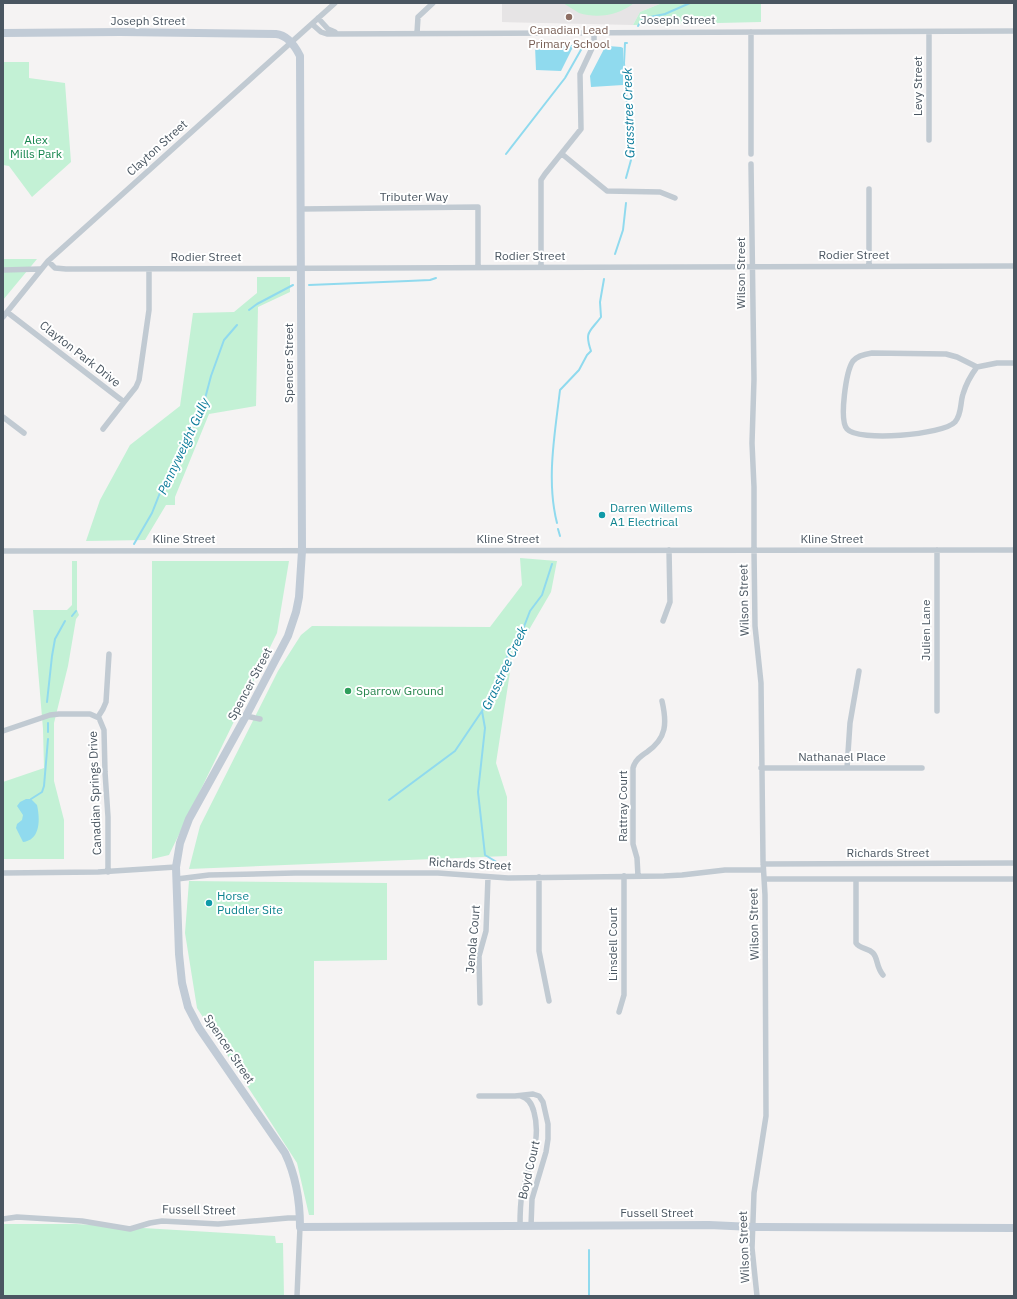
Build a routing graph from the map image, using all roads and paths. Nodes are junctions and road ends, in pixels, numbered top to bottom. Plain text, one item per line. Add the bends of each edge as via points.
1 (335, 3) edge
2 (432, 3) edge
3 (318, 18) junction
4 (312, 24) junction
5 (1014, 31) edge
6 (751, 32) junction
7 (929, 32) junction
8 (3, 33) edge
9 (342, 33) junction
10 (417, 33) junction
11 (594, 33) junction
12 (291, 43) junction
13 (929, 140) dead end
14 (562, 154) junction
15 (751, 154) dead end
16 (751, 164) dead end
17 (869, 189) dead end
18 (675, 198) dead end
19 (301, 209) junction
20 (48, 261) junction
21 (869, 266) junction
22 (1014, 266) edge
23 (478, 267) junction
24 (541, 267) junction
25 (752, 267) junction
26 (301, 268) junction
27 (40, 269) junction
28 (149, 269) junction
29 (3, 270) edge
30 (7, 312) junction
31 (3, 317) edge
32 (1014, 363) edge
33 (977, 367) junction
34 (124, 402) junction
35 (3, 417) edge
36 (104, 429) dead end
37 (24, 434) dead end
38 (302, 550) junction
39 (669, 550) junction
40 (754, 550) junction
41 (937, 550) junction
42 (1014, 550) edge
43 (3, 551) edge
44 (663, 621) dead end
45 (109, 654) dead end
46 (859, 671) dead end
47 (662, 701) dead end
48 (937, 710) dead end
49 (246, 716) junction
50 (98, 717) junction
51 (260, 719) dead end
52 (3, 731) edge
53 (762, 768) junction
54 (847, 768) junction
55 (922, 768) dead end
56 (1014, 863) edge
57 (763, 864) junction
58 (176, 868) junction
59 (763, 870) junction
60 (108, 872) junction
61 (3, 873) edge
62 (624, 876) junction
63 (638, 876) junction
64 (488, 877) junction
65 (540, 877) junction
66 (177, 879) junction
67 (764, 879) junction
68 (856, 879) junction
69 (1014, 879) edge
70 (882, 975) dead end
71 (549, 1001) dead end
72 (480, 1003) dead end
73 (618, 1012) dead end
74 (479, 1096) dead end
75 (516, 1096) junction
76 (3, 1219) edge
77 (300, 1222) junction
78 (520, 1226) junction
79 (532, 1226) junction
80 (753, 1227) junction
81 (1014, 1228) edge
82 (297, 1296) edge
83 (757, 1296) edge

1 - 3 street, Clayton Street
2 - 10 street via 418,18
3 - 4 street, Clayton Street
3 - 9 street, Joseph Street via 329,30
4 - 9 street, Joseph Street via 323,33
4 - 12 street, Clayton Street
5 - 7 street, Joseph Street
6 - 7 street, Joseph Street
6 - 11 street, Joseph Street
6 - 15 street
7 - 13 street, Levy Street
8 - 12 street, Joseph Street via 276,34 282,35
9 - 10 street, Joseph Street
10 - 11 street, Joseph Street
11 - 14 street via 594,44 580,74 582,128
12 - 19 street, Spencer Street via 300,60
12 - 20 street, Clayton Street
14 - 18 street via 607,191 660,192
14 - 24 street via 541,180
16 - 25 street, Wilson Street
17 - 21 street
19 - 23 street, Tributer Way via 478,207
19 - 26 street, Spencer Street
20 - 27 street, Clayton Street
20 - 28 street, Rodier Street via 58,268
21 - 22 street, Rodier Street
21 - 25 street, Rodier Street
23 - 24 street, Rodier Street
23 - 26 street, Rodier Street
24 - 25 street, Rodier Street
25 - 40 street, Wilson Street
26 - 28 street, Rodier Street
26 - 38 street, Spencer Street
27 - 29 street
27 - 30 street, Clayton Street
28 - 34 street, Clayton Park Drive via 149,313 139,380
30 - 31 street, Clayton Street
30 - 34 street, Clayton Park Drive
32 - 33 street
33 - 33 street via 963,393 958,418 948,427 923,433 880,436 857,434 845,427 842,415 848,372 860,356 875,353 942,353 955,356
34 - 36 street
35 - 37 street
38 - 39 street, Kline Street
38 - 43 street, Kline Street
38 - 49 street, Spencer Street via 300,592 292,626
39 - 40 street, Kline Street
39 - 44 street via 670,599
40 - 41 street, Kline Street
40 - 53 street, Wilson Street via 754,626 761,682
41 - 42 street, Kline Street
41 - 48 street, Julien Lane
45 - 50 street via 106,702
46 - 54 street via 850,723
47 - 63 street, Rattray Court via 666,718 661,740 638,759 633,768 633,844
49 - 51 street
49 - 58 street, Spencer Street via 189,819 180,843
50 - 52 street, Canadian Springs Drive via 90,714 56,714
50 - 60 street, Canadian Springs Drive via 104,732
53 - 54 street, Nathanael Place
53 - 57 street, Wilson Street
54 - 55 street, Nathanael Place
56 - 57 street, Richards Street
57 - 59 street, Wilson Street
58 - 60 street
58 - 66 street, Spencer Street
59 - 63 street, Richards Street
59 - 67 street, Wilson Street
60 - 61 street
62 - 63 street, Richards Street
62 - 65 street, Richards Street
62 - 73 street, Linsdell Court via 624,995
64 - 65 street, Richards Street
64 - 66 street, Richards Street via 438,873 289,873 208,875
64 - 72 street, Jenola Court via 486,931 480,956
65 - 71 street via 539,951
66 - 77 street, Spencer Street via 181,974 188,1007 199,1028 283,1149 294,1175
67 - 68 street
67 - 80 street, Wilson Street via 766,1116 755,1180
68 - 69 street
68 - 70 street via 856,943 874,954
74 - 75 street, Boyd Court
75 - 78 street, Boyd Court via 525,1098 532,1105 537,1132 536,1146 521,1199
75 - 79 street, Boyd Court via 539,1096 544,1104 548,1124 547,1148 532,1199
76 - 77 street, Fussell Street via 17,1217 82,1221 130,1229 162,1221 218,1224
77 - 78 street, Fussell Street
77 - 82 street, Spencer Street
78 - 79 street, Fussell Street
79 - 80 street, Fussell Street
80 - 81 street, Fussell Street
80 - 83 street, Wilson Street

